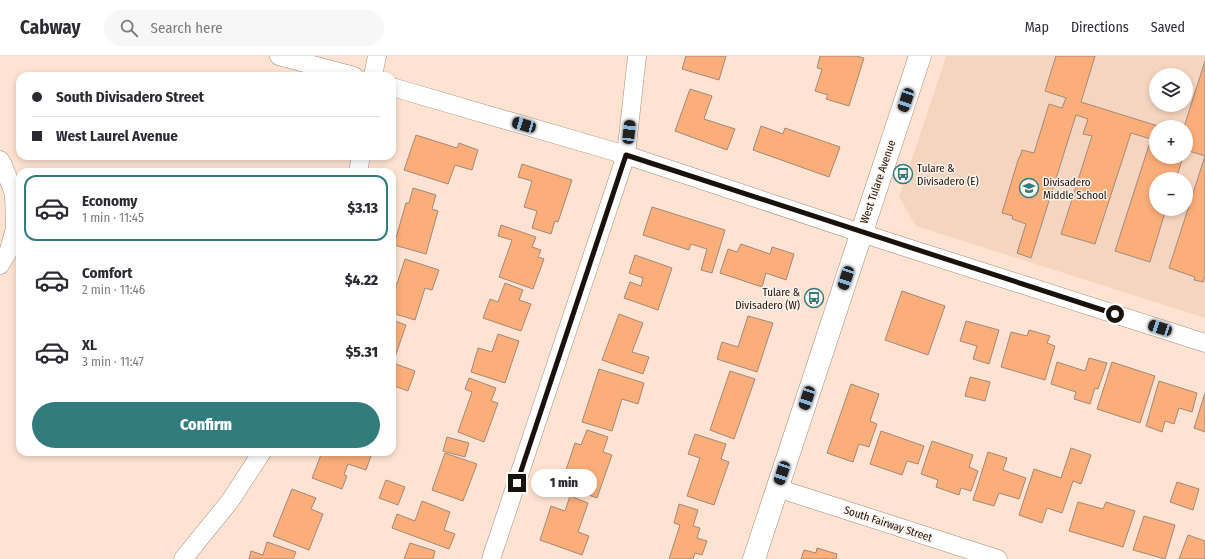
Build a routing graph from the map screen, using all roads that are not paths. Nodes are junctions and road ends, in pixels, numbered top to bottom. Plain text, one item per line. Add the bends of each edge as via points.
1 (279, 56) edge
2 (313, 56) edge
3 (377, 56) edge
4 (637, 56) edge
5 (920, 56) edge
6 (339, 72) edge
7 (351, 72) edge
8 (374, 72) edge
9 (396, 88) edge
10 (626, 155) junction
11 (0, 160) edge
12 (861, 233) junction
13 (0, 264) edge
14 (1205, 343) edge
15 (259, 456) edge
16 (777, 488) junction
17 (183, 559) edge
18 (491, 559) edge
19 (754, 559) edge
20 (998, 559) edge

1 - 6 street
2 - 7 street
3 - 8 street
4 - 10 street
5 - 12 street, West Tulare Avenue
9 - 10 street
10 - 12 street
10 - 18 street
11 - 13 street via 14,194 15,228 9,250
12 - 14 street
12 - 16 street, West Tulare Avenue
15 - 17 street via 230,501
16 - 19 street, West Tulare Avenue
16 - 20 street, South Fairway Street

